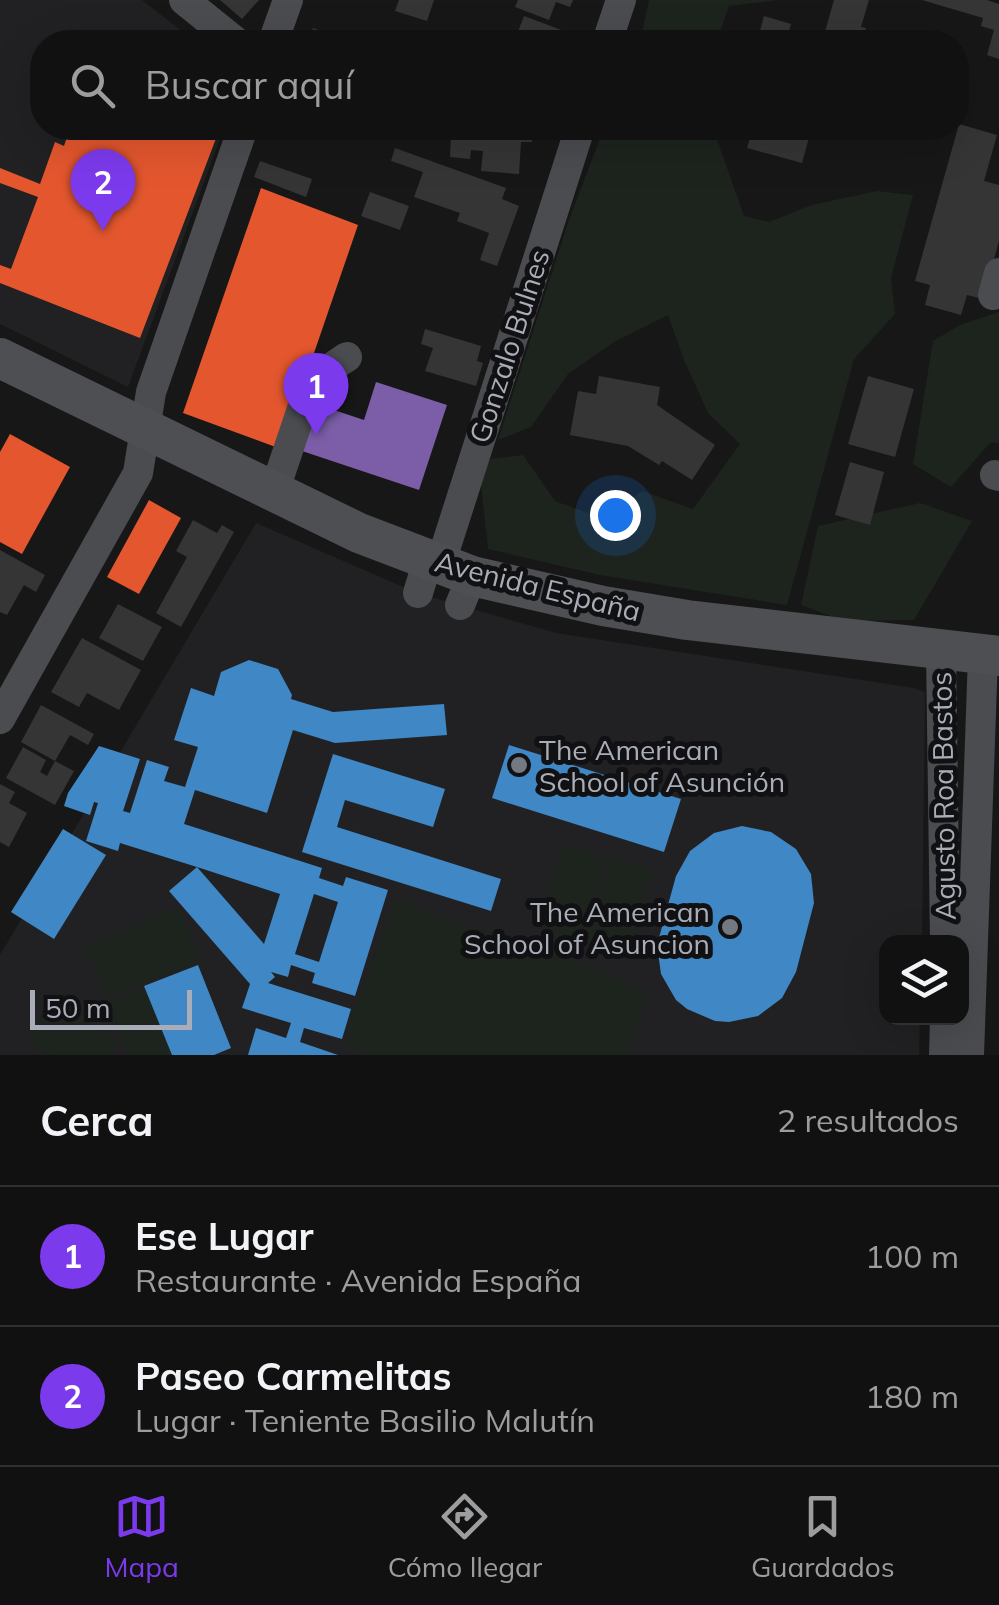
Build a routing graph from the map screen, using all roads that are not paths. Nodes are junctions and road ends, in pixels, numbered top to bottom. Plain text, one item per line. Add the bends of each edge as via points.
1 (184, 0) edge
2 (288, 0) edge
3 (621, 0) edge
4 (221, 30) edge
5 (277, 30) edge
6 (611, 30) edge
7 (239, 140) edge
8 (576, 140) edge
9 (347, 357) dead end
10 (0, 358) edge
11 (149, 411) junction
12 (274, 492) junction
13 (444, 580) junction
14 (941, 650) junction
15 (991, 655) edge
16 (0, 720) edge
17 (944, 935) edge
18 (986, 965) edge
19 (945, 1025) edge
20 (944, 1055) edge
21 (969, 1055) edge

1 - 4 street
2 - 5 street
3 - 6 street
7 - 11 street
8 - 13 street, Gonzalo Bulnes
9 - 12 street via 308,392
10 - 11 main road, Avenida España
11 - 12 main road, Avenida España
11 - 16 street via 138,474
12 - 13 main road, Avenida España
13 - 14 main road, Avenida España via 686,620
14 - 15 main road, Avenida España
14 - 17 street, Agusto Roa Bastos via 934,878
15 - 18 street, Agusto Roa Bastos
18 - 21 street, Agusto Roa Bastos
19 - 20 street

